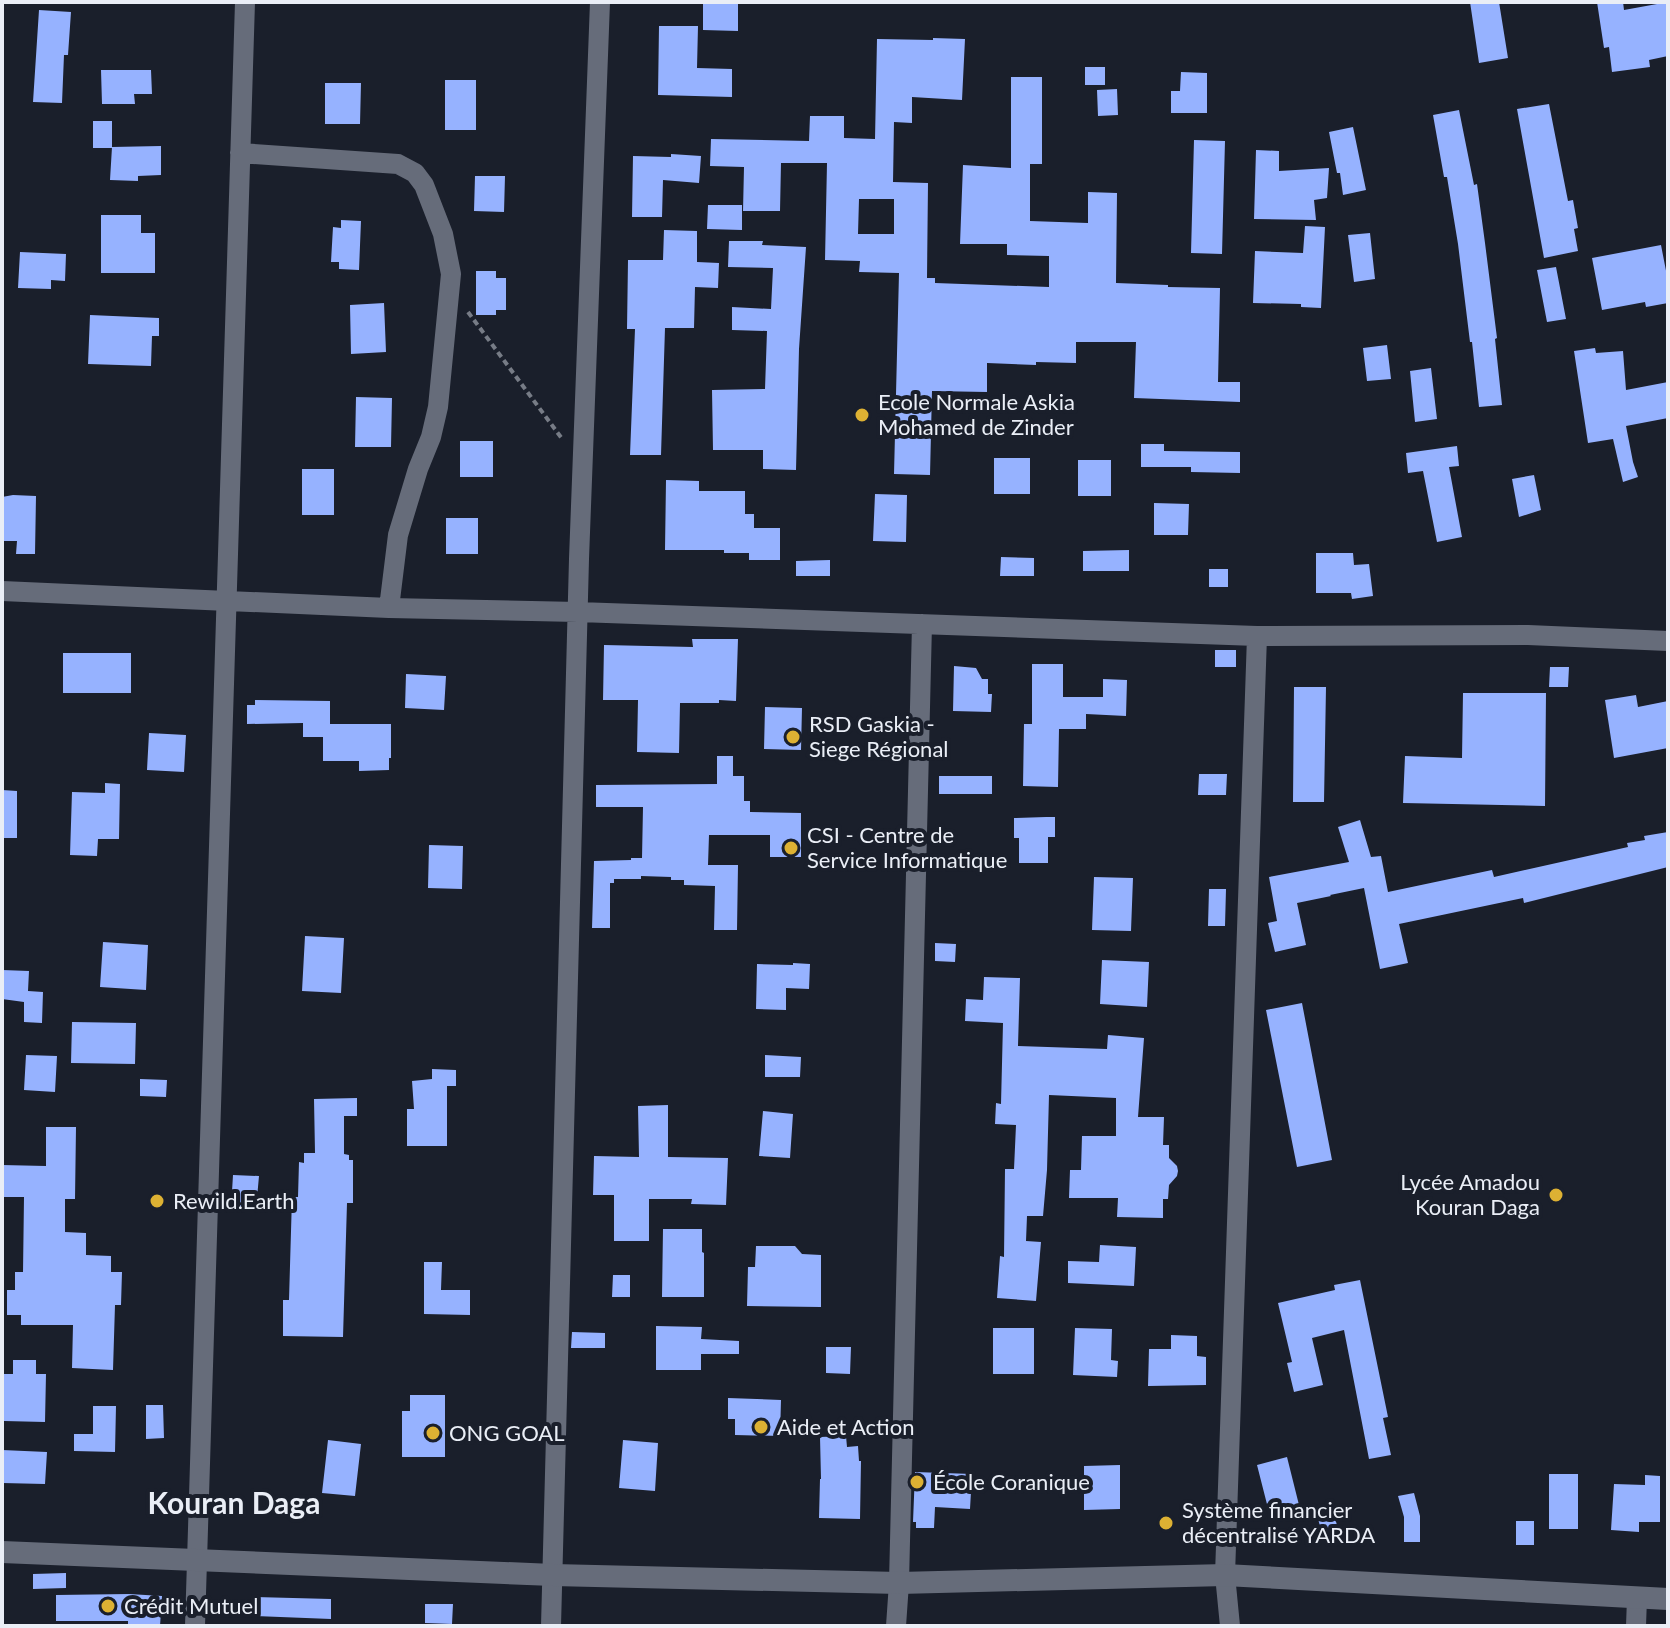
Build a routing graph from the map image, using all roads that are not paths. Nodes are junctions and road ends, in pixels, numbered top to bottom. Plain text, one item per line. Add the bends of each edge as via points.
1 (245, 2) edge
2 (600, 2) edge
3 (240, 153) junction
4 (2, 591) edge
5 (227, 602) junction
6 (389, 608) junction
7 (578, 612) junction
8 (922, 624) junction
9 (1257, 636) junction
10 (1668, 641) edge
11 (2, 1552) edge
12 (197, 1561) junction
13 (553, 1575) junction
14 (1225, 1575) junction
15 (899, 1583) junction
16 (1637, 1598) junction
17 (1668, 1599) edge
18 (195, 1626) edge
19 (551, 1626) edge
20 (896, 1626) edge
21 (1230, 1626) edge
22 (1636, 1626) edge

1 - 3 street
2 - 7 street
3 - 5 street
3 - 6 street via 398,164 415,173 434,206 451,274 438,407 398,535
4 - 5 street
5 - 6 street
5 - 12 street
6 - 7 street
7 - 8 street
7 - 13 street
8 - 9 street
8 - 15 street
9 - 10 street via 1528,635
9 - 14 street
11 - 12 street
12 - 13 street
12 - 18 street
13 - 15 street
13 - 19 street
14 - 15 street
14 - 16 street
14 - 21 street
15 - 20 street
16 - 17 street
16 - 22 street

